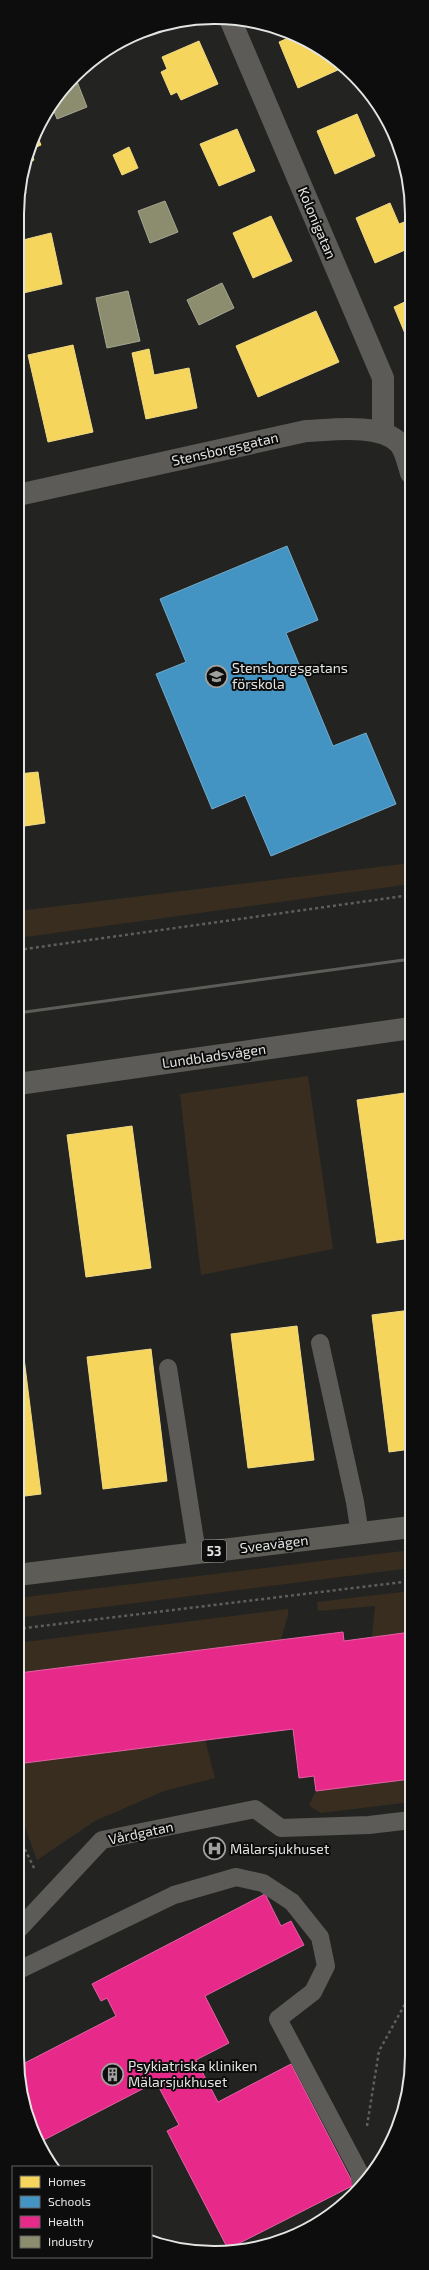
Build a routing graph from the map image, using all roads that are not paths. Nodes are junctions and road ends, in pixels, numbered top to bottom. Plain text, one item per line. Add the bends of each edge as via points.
1 (233, 25) edge
2 (383, 432) junction
3 (405, 458) edge
4 (24, 494) edge
5 (405, 1029) edge
6 (24, 1083) edge
7 (320, 1343) dead end
8 (168, 1368) dead end
9 (405, 1528) edge
10 (360, 1534) junction
11 (198, 1553) junction
12 (24, 1574) edge
13 (405, 1821) edge
14 (24, 1924) edge
15 (24, 1968) edge
16 (360, 2178) edge

1 - 2 street, Kolonigatan via 383,378
2 - 3 street, Stensborgsgatan via 399,442
2 - 4 street, Stensborgsgatan via 352,429 306,431
5 - 6 street, Lundbladsvägen
7 - 10 lane
8 - 11 lane
9 - 10 main road, Sveavägen / 53
10 - 11 main road, Sveavägen / 53
11 - 12 main road, Sveavägen / 53
13 - 14 lane, Vårdgatan via 369,1825 281,1828 255,1809 102,1840
15 - 16 lane via 174,1895 236,1877 263,1883 292,1902 320,1937 326,1966 313,1992 278,2020 359,2172

